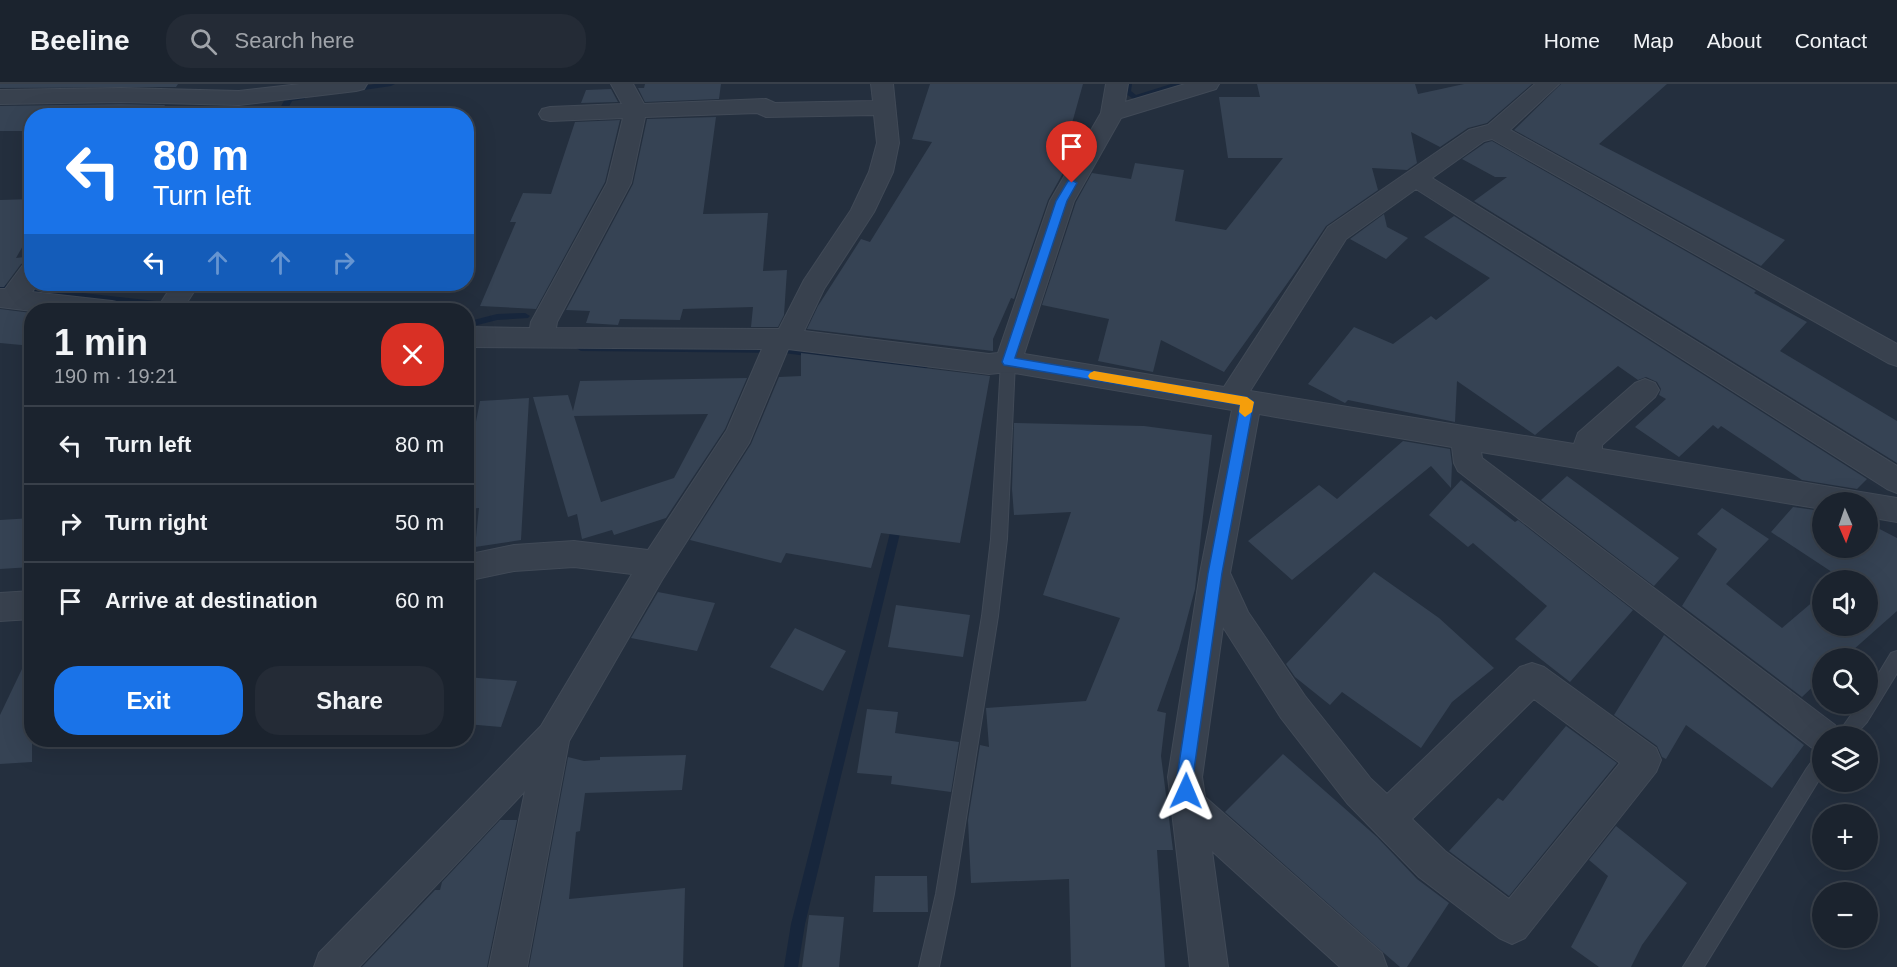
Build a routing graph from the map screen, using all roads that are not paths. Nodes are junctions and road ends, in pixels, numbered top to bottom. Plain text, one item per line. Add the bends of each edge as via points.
1 (356, 84) edge
2 (622, 84) edge
3 (882, 84) edge
4 (1117, 84) edge
5 (1208, 84) edge
6 (1548, 84) edge
7 (285, 94) junction
8 (121, 95) junction
9 (0, 97) edge
10 (114, 108) edge
11 (278, 108) edge
12 (886, 108) junction
13 (633, 111) junction
14 (1112, 113) junction
15 (550, 114) dead end
16 (1495, 131) junction
17 (1416, 178) junction
18 (26, 291) edge
19 (80, 303) edge
20 (474, 337) edge
21 (542, 337) junction
22 (779, 344) junction
23 (1897, 357) edge
24 (1008, 362) junction
25 (1645, 390) dead end
26 (1239, 400) junction
27 (1466, 438) junction
28 (1587, 458) junction
29 (1897, 481) edge
30 (1812, 495) edge
31 (1878, 507) edge
32 (1897, 510) edge
33 (656, 564) junction
34 (474, 566) edge
35 (1215, 573) junction
36 (24, 606) edge
37 (0, 607) edge
38 (1897, 658) edge
39 (1852, 726) edge
40 (1812, 727) edge
41 (553, 738) junction
42 (1812, 776) edge
43 (1188, 805) junction
44 (1387, 819) junction
45 (333, 967) edge
46 (508, 967) edge
47 (929, 967) edge
48 (1209, 967) edge
49 (1368, 967) edge
50 (1693, 967) edge

1 - 7 street
2 - 13 street via 633,101
3 - 12 street
4 - 14 street
5 - 14 street
6 - 16 street
7 - 8 street via 206,98
7 - 11 street
8 - 9 street
8 - 10 street
12 - 13 street via 766,110 766,106
12 - 22 street via 888,144 873,191
13 - 15 street
13 - 21 street via 628,153 619,183 544,322
14 - 24 street via 1062,201
16 - 17 street via 1477,135
16 - 23 street
17 - 26 street via 1337,233
17 - 29 street
18 - 19 street
20 - 21 street
21 - 22 street
22 - 24 street via 989,364
22 - 33 street via 739,435
24 - 26 street
24 - 47 lane via 999,539 990,616 945,894
25 - 28 street via 1588,441
26 - 27 street
26 - 35 street
27 - 28 street
27 - 40 street via 1468,463
28 - 30 street
31 - 32 street
33 - 34 street via 573,554 514,558
33 - 41 street
35 - 43 street via 1185,777
35 - 44 street via 1236,621 1293,707 1359,791
36 - 37 street
38 - 39 lane
41 - 45 street
41 - 46 street
42 - 50 lane
43 - 48 street
43 - 49 street
44 - 44 street via 1532,678 1644,760 1512,925 1432,864

